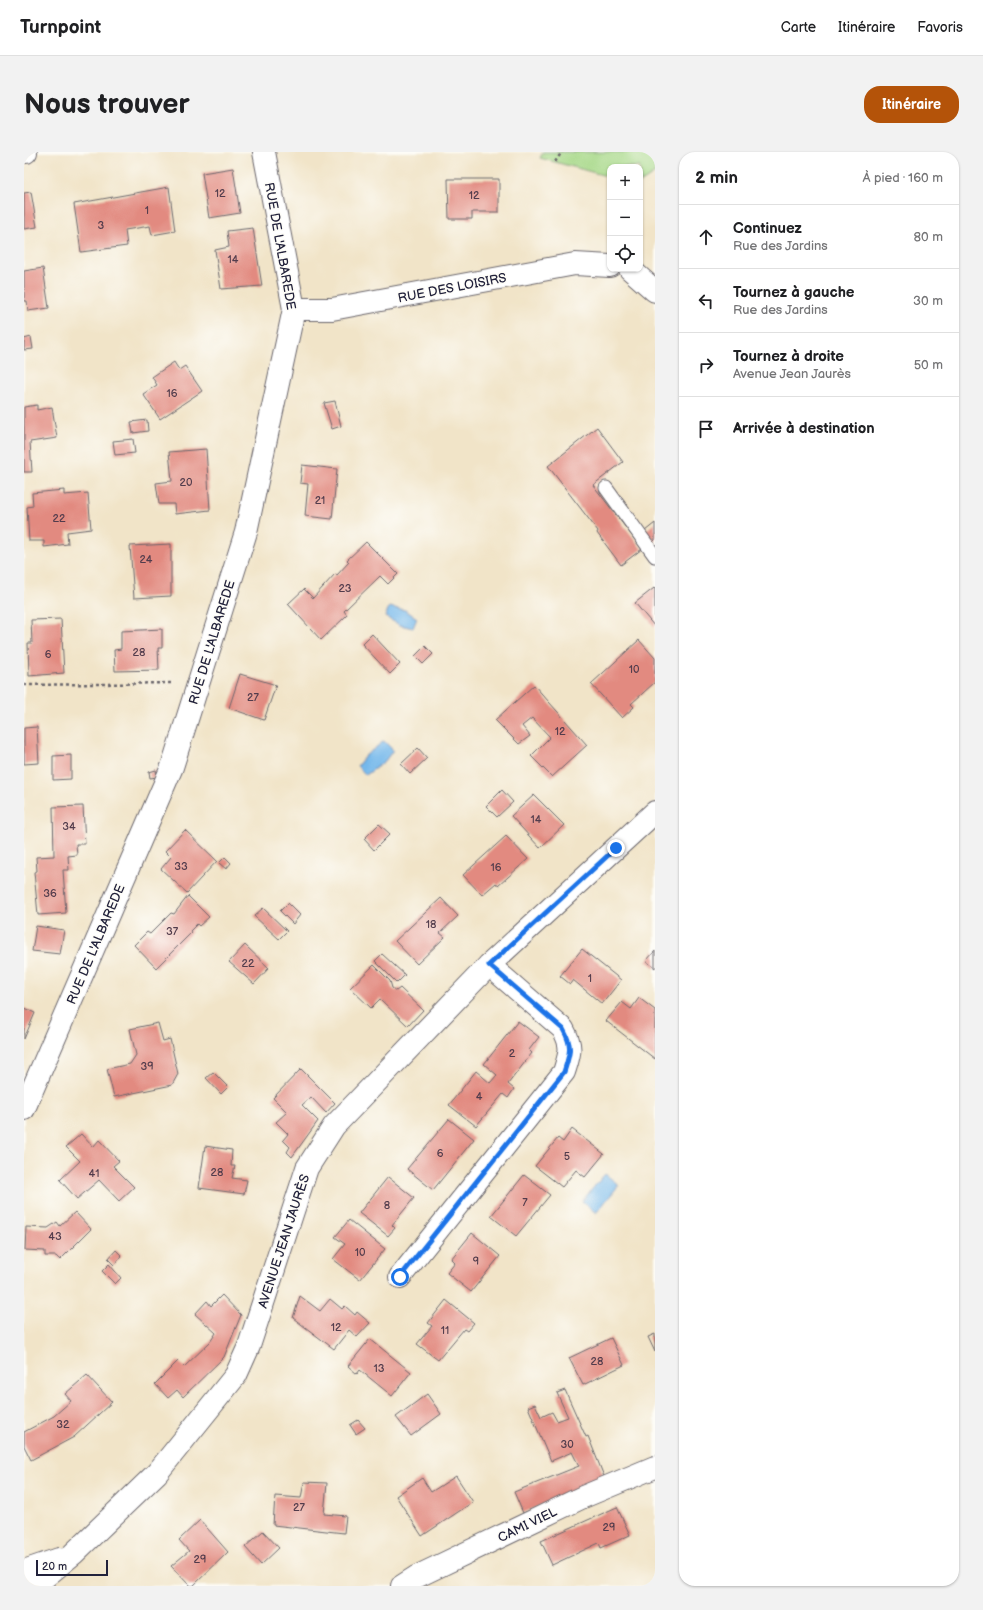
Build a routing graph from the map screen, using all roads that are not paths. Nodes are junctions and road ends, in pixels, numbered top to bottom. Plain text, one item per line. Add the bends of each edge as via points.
1 (264, 152) edge
2 (607, 266) edge
3 (633, 272) edge
4 (655, 291) edge
5 (294, 309) junction
6 (606, 488) dead end
7 (655, 556) edge
8 (655, 812) edge
9 (489, 965) junction
10 (24, 1109) edge
11 (400, 1277) dead end
12 (655, 1467) edge
13 (73, 1554) junction
14 (24, 1571) edge
15 (34, 1586) edge
16 (402, 1586) edge

1 - 5 street, RUE DE L'ALBAREDE
2 - 5 street, RUE DES LOISIRS via 575,264 332,309
3 - 4 street
5 - 10 street, RUE DE L'ALBAREDE via 246,532 172,767
6 - 7 lane
8 - 9 street, AVENUE JEAN JAURÈS
9 - 11 street via 563,1029 570,1042 570,1054 564,1072
9 - 13 street, AVENUE JEAN JAURÈS via 334,1126 307,1168 250,1342 236,1375 157,1473
12 - 16 street, CAMI VIEL via 584,1497
13 - 14 street, AVENUE JEAN JAURÈS
13 - 15 street, AVENUE JEAN JAURÈS

